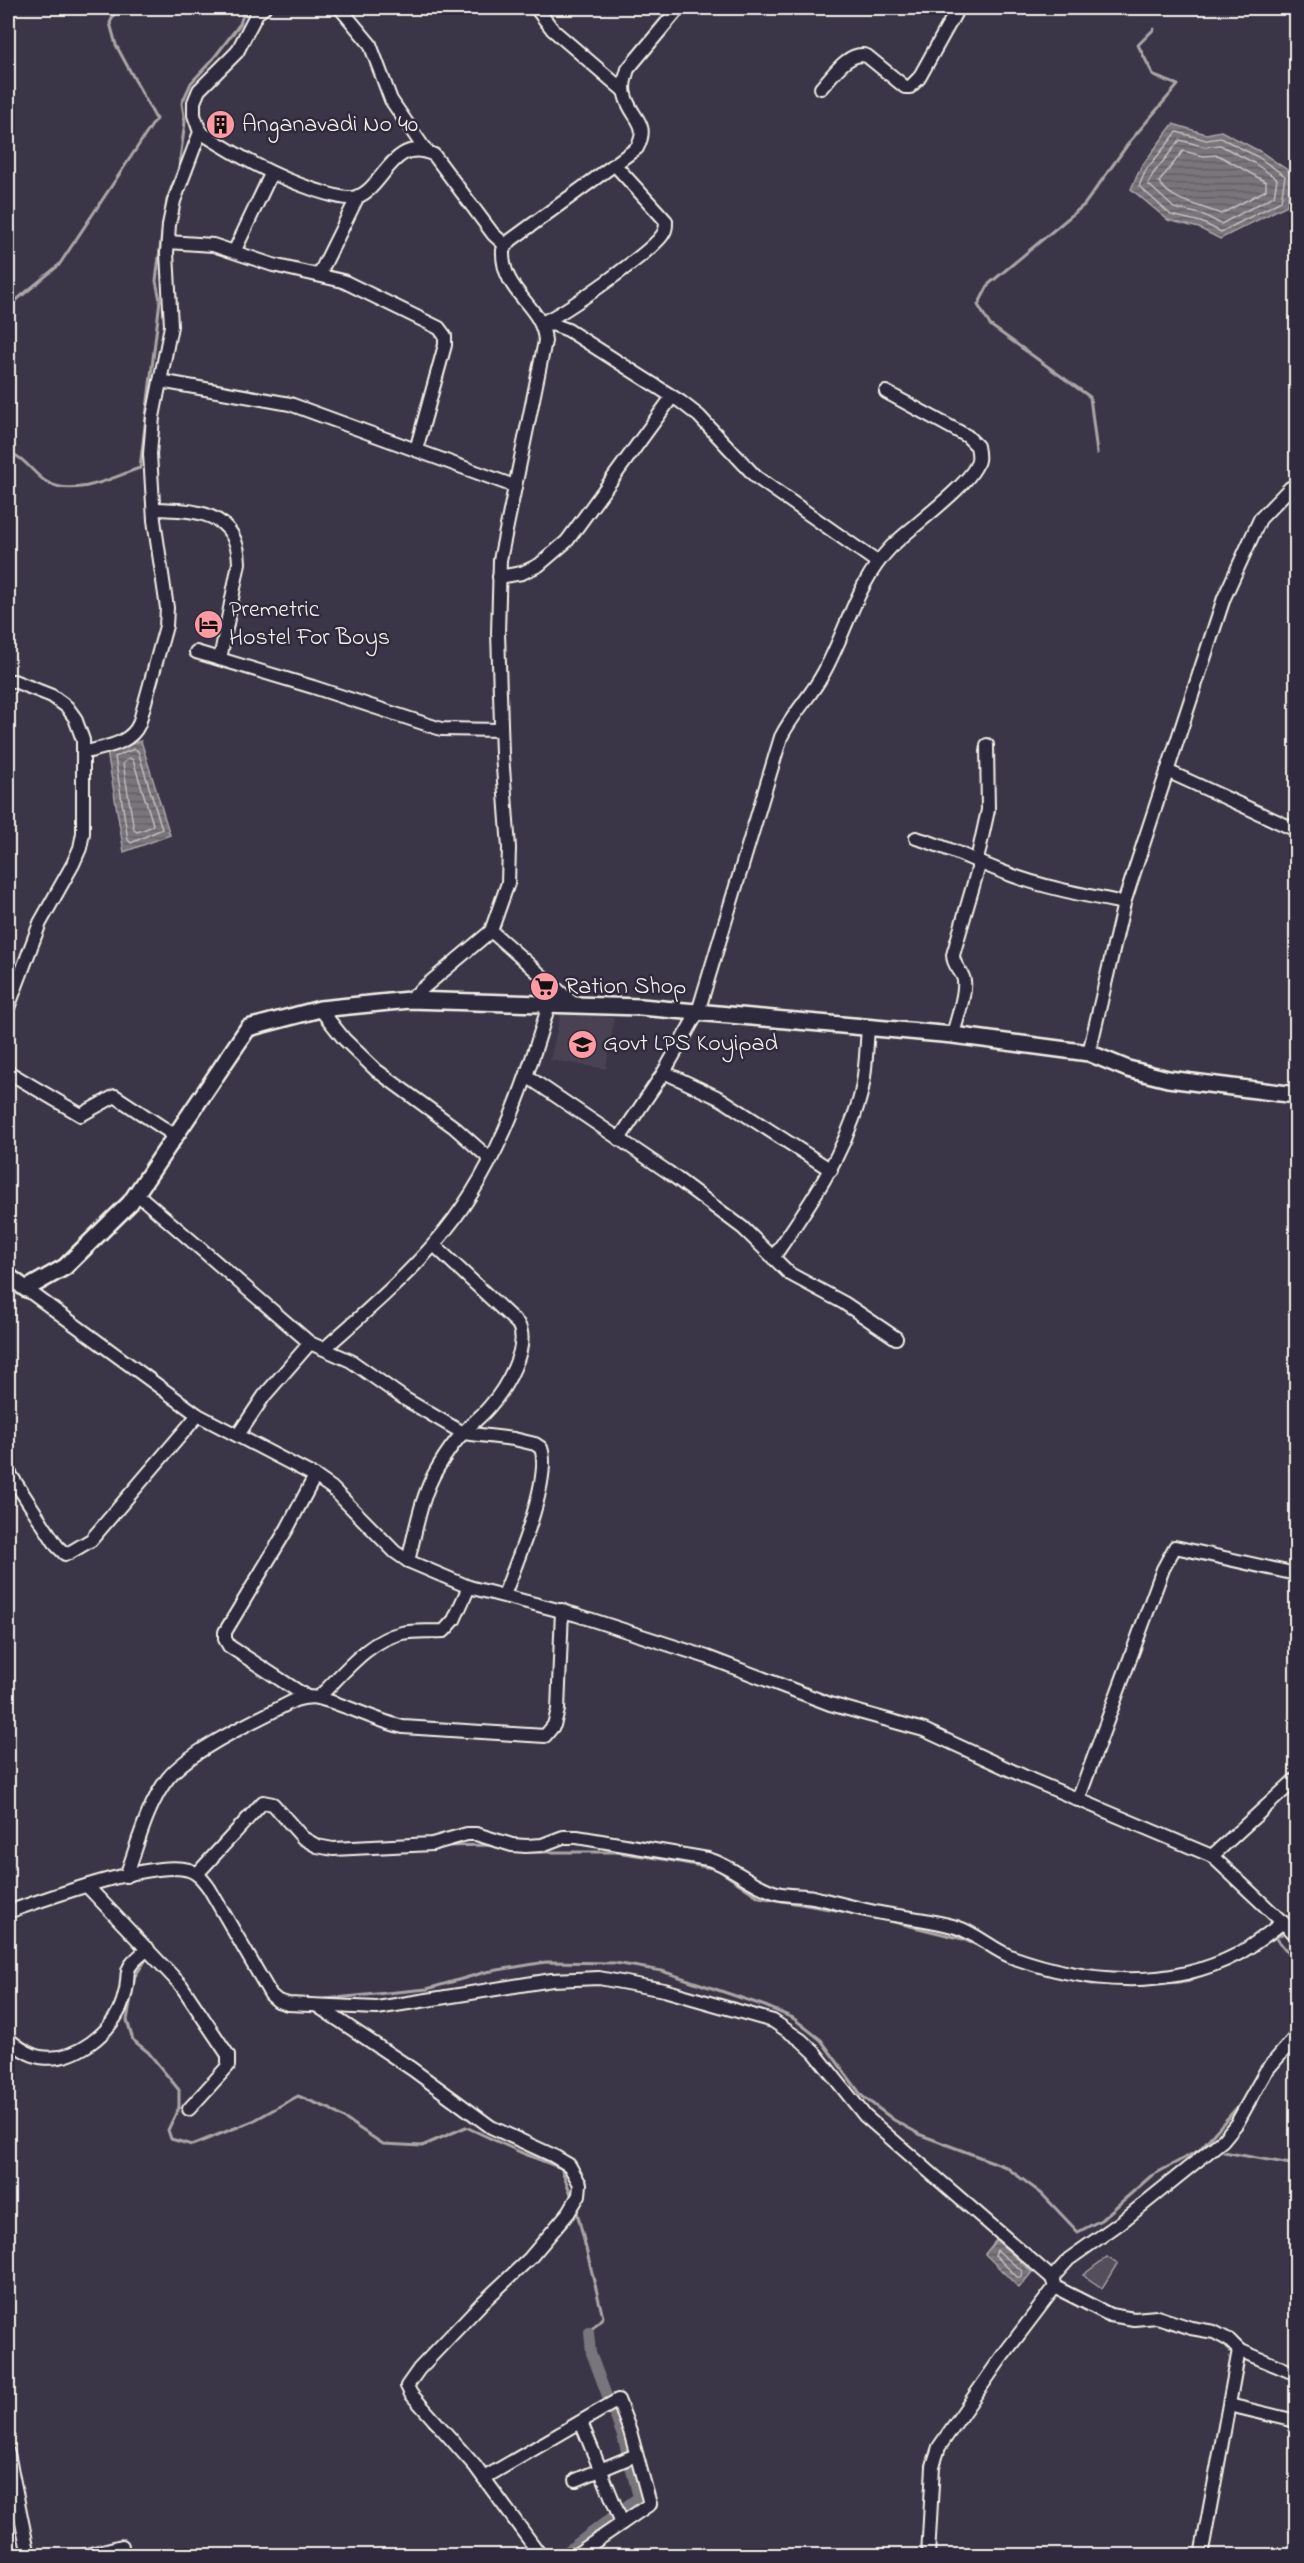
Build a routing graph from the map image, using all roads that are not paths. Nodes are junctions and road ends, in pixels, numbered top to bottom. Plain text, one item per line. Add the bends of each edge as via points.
1 (340, 8) edge
2 (536, 8) edge
3 (679, 8) edge
4 (958, 8) edge
5 (256, 9) edge
6 (821, 88) dead end
7 (624, 91) junction
8 (200, 132) junction
9 (426, 151) junction
10 (615, 165) junction
11 (272, 174) junction
12 (358, 196) junction
13 (168, 242) junction
14 (505, 245) junction
15 (235, 250) junction
16 (319, 274) junction
17 (541, 325) junction
18 (160, 381) junction
19 (886, 392) dead end
20 (672, 396) junction
21 (416, 450) junction
22 (1296, 485) edge
23 (514, 486) junction
24 (154, 509) junction
25 (877, 562) junction
26 (499, 577) junction
27 (196, 652) dead end
28 (220, 659) junction
29 (8, 681) edge
30 (501, 730) junction
31 (987, 745) dead end
32 (83, 753) junction
33 (1167, 771) junction
34 (1296, 830) edge
35 (916, 838) dead end
36 (978, 861) junction
37 (1124, 903) junction
38 (491, 931) junction
39 (12, 983) edge
40 (409, 1000) junction
41 (549, 1004) junction
42 (576, 1005) junction
43 (8, 1008) edge
44 (320, 1009) junction
45 (698, 1012) junction
46 (868, 1028) junction
47 (953, 1035) junction
48 (1089, 1053) junction
49 (8, 1072) edge
50 (664, 1072) junction
51 (528, 1077) junction
52 (1296, 1095) edge
53 (174, 1135) junction
54 (619, 1139) junction
55 (490, 1159) junction
56 (831, 1170) junction
57 (136, 1192) junction
58 (434, 1245) junction
59 (773, 1258) junction
60 (8, 1276) edge
61 (26, 1289) junction
62 (896, 1338) dead end
63 (310, 1343) junction
64 (325, 1348) junction
65 (198, 1415) junction
66 (463, 1433) junction
67 (238, 1434) junction
68 (8, 1470) edge
69 (315, 1476) junction
70 (408, 1561) junction
71 (1296, 1574) edge
72 (469, 1587) junction
73 (504, 1596) junction
74 (562, 1610) junction
75 (313, 1698) junction
76 (1296, 1779) edge
77 (1078, 1800) junction
78 (1212, 1856) junction
79 (197, 1874) junction
80 (126, 1876) junction
81 (87, 1886) junction
82 (8, 1912) edge
83 (1283, 1922) junction
84 (1296, 1935) edge
85 (148, 1949) junction
86 (318, 2007) junction
87 (1296, 2036) edge
88 (8, 2039) edge
89 (189, 2109) dead end
90 (1053, 2283) junction
91 (1239, 2350) junction
92 (1296, 2374) edge
93 (1229, 2405) junction
94 (1296, 2421) edge
95 (581, 2422) junction
96 (8, 2453) edge
97 (636, 2455) junction
98 (600, 2469) junction
99 (10, 2477) edge
100 (484, 2478) junction
101 (576, 2480) dead end
102 (622, 2523) junction
103 (122, 2546) dead end
104 (29, 2556) edge
105 (83, 2556) edge
106 (541, 2556) edge
107 (574, 2556) edge
108 (928, 2556) edge
109 (1201, 2556) edge

1 - 9 street via 370,44 391,100
2 - 7 street via 554,30
3 - 7 street via 632,63 624,80
4 - 6 street via 919,78 910,87 861,54 851,58
5 - 8 street via 237,52 200,90 194,102
7 - 10 street via 643,134 637,148
8 - 11 street
8 - 13 street via 174,201
9 - 12 street via 405,152
9 - 14 street via 434,155
10 - 14 street
10 - 17 street via 666,221 666,228 656,242 603,284
11 - 12 street via 327,193
11 - 15 street
12 - 16 street
13 - 15 street
13 - 18 street via 171,326
14 - 17 street via 502,260 507,277
15 - 16 street via 273,265
16 - 21 street via 343,281 444,332 445,345
17 - 20 street via 568,330
17 - 23 street via 544,341
18 - 21 street via 290,404
18 - 24 street via 150,454
19 - 25 street via 967,436 977,446 978,460 966,478
20 - 25 street via 699,416 756,477
20 - 26 street via 567,541 539,565
21 - 23 street
22 - 33 street via 1260,519 1224,598
23 - 26 street
24 - 28 street via 196,512 223,523 233,536 239,563
24 - 32 street via 166,626 142,717 128,739
25 - 45 street via 825,670 781,737
26 - 30 street
27 - 28 street
28 - 30 street via 441,729
29 - 32 street via 52,696 67,707 81,730
30 - 38 street via 508,883
31 - 36 street via 989,801
32 - 39 street via 80,848
33 - 34 street
33 - 37 street
35 - 36 street
36 - 37 street via 1062,890
36 - 47 street via 953,955 964,985
37 - 48 street
38 - 40 street
38 - 42 street
39 - 43 street
40 - 41 street
40 - 44 street
41 - 42 street
41 - 51 street
42 - 45 street
44 - 53 street via 248,1028
44 - 55 street via 376,1070 454,1127
45 - 46 street
45 - 50 street
46 - 47 street
46 - 56 street via 860,1100
47 - 48 street
48 - 52 street via 1128,1069 1168,1079
49 - 53 street via 81,1115 115,1096
50 - 54 street
50 - 56 street via 721,1099
51 - 54 street
51 - 55 street
53 - 57 street
54 - 59 street via 743,1228
55 - 58 street via 478,1185
56 - 59 street
57 - 61 street via 130,1203 65,1267
57 - 63 street
58 - 64 street
58 - 66 street via 522,1330 520,1349 508,1380 489,1408
59 - 62 street via 790,1274 844,1303
60 - 61 street
61 - 65 street
63 - 64 street
63 - 67 street via 264,1396
64 - 66 street
65 - 67 street
65 - 68 street via 91,1540 69,1553 57,1546
66 - 70 street via 426,1492
66 - 73 street via 493,1435 541,1448 543,1466 531,1523
67 - 69 street
69 - 70 street
69 - 75 street via 225,1632 229,1646
70 - 72 street
71 - 77 street via 1174,1547
72 - 73 street
72 - 75 street via 454,1620 444,1631 389,1637
73 - 74 street
74 - 75 street via 558,1710 550,1733 545,1736 403,1727
74 - 77 street via 707,1657 830,1704 924,1730
75 - 80 street via 295,1700 241,1729 188,1759 169,1777 155,1799
76 - 78 street
77 - 78 street
78 - 83 street
79 - 80 street via 180,1869
79 - 83 street via 260,1804 268,1802 303,1838 333,1849 432,1844 476,1834 526,1846 577,1837 708,1859 779,1894 844,1903 957,1928 1008,1955 1096,1979 1181,1974 1237,1954
79 - 86 street via 271,1995 288,2004
80 - 81 street
81 - 82 street
81 - 85 street
83 - 84 street
85 - 88 street via 127,1969 124,1999 116,2016 102,2034 82,2048 59,2056 40,2057
85 - 89 street via 181,1985 228,2055 228,2066
86 - 90 street via 377,2008 552,1980 599,1978 664,1990 773,2021 815,2053 865,2116
86 - 100 street via 491,2127 569,2165 580,2184 579,2195 569,2212 530,2258 481,2304 407,2386
87 - 90 street via 1266,2071 1223,2140 1070,2259
90 - 91 street via 1110,2315 1157,2317 1214,2332
90 - 108 street via 939,2447 933,2466
91 - 92 street
91 - 93 street
93 - 94 street
93 - 109 street
95 - 97 street via 618,2400
95 - 98 street
95 - 100 street
96 - 99 street
97 - 98 street
97 - 102 street via 650,2505
98 - 101 street
98 - 102 street
99 - 104 street
100 - 106 street
102 - 107 street
103 - 105 street

